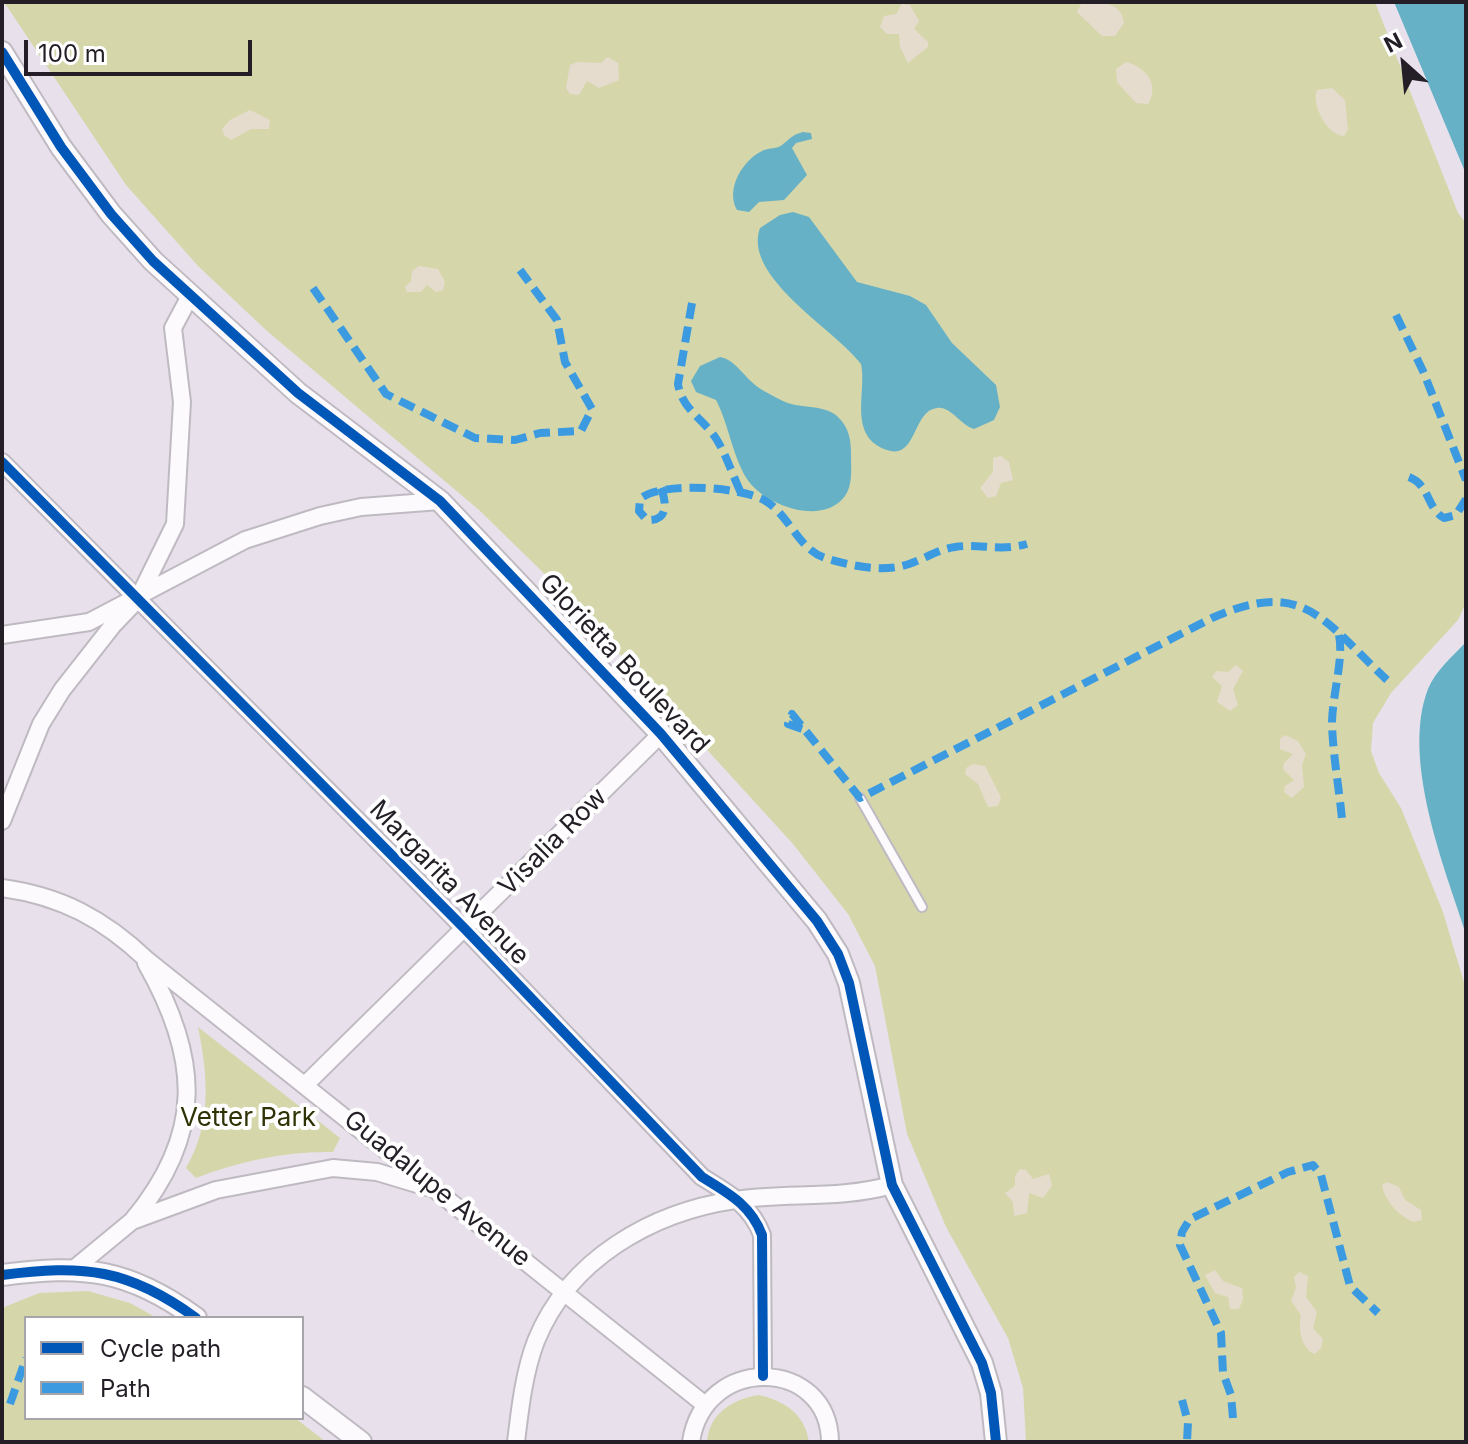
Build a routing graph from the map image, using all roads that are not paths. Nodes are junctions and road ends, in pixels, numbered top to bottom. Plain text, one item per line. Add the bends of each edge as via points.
1 (2, 52) edge
2 (190, 296) junction
3 (2, 462) edge
4 (440, 501) junction
5 (138, 599) junction
6 (2, 635) edge
7 (661, 734) junction
8 (860, 798) dead end
9 (2, 821) edge
10 (2, 888) edge
11 (922, 907) dead end
12 (465, 929) junction
13 (121, 935) junction
14 (306, 1084) junction
15 (892, 1185) junction
16 (433, 1189) junction
17 (738, 1200) junction
18 (132, 1221) junction
19 (75, 1268) junction
20 (2, 1275) edge
21 (566, 1291) junction
22 (193, 1316) edge
23 (763, 1376) junction
24 (304, 1399) edge
25 (704, 1404) junction
26 (361, 1442) edge
27 (516, 1442) edge
28 (691, 1442) edge
29 (830, 1442) edge
30 (996, 1442) edge

1 - 2 street, Glorietta Boulevard via 61,147 111,214
2 - 4 street, Glorietta Boulevard via 298,393
2 - 5 street via 173,328 182,402 175,524
3 - 5 street, Margarita Avenue
4 - 5 street via 361,507 275,530 168,578
4 - 7 street, Glorietta Boulevard
5 - 6 street via 89,622
5 - 9 street via 41,724
5 - 12 street, Margarita Avenue
7 - 12 street, Visalia Row
7 - 15 street, Glorietta Boulevard via 808,909 838,954 856,1012
8 - 11 lane
10 - 13 street, Guadalupe Avenue via 57,899
12 - 14 street, Visalia Row
12 - 17 street, Margarita Avenue via 702,1177
13 - 14 street, Guadalupe Avenue
13 - 18 street via 147,963 170,1006 187,1086 186,1123 174,1157 155,1194
14 - 16 street, Guadalupe Avenue
15 - 17 street via 856,1195
15 - 30 street, Glorietta Boulevard via 982,1363
16 - 18 street via 377,1172 333,1168 216,1190
16 - 21 street, Guadalupe Avenue
17 - 21 street via 684,1210 647,1226 609,1247
17 - 23 street, Margarita Avenue via 756,1218 762,1235
18 - 19 street
19 - 20 street
19 - 22 street via 140,1283
21 - 25 street, Guadalupe Avenue
21 - 27 street via 537,1340
23 - 25 street via 741,1379
23 - 29 street via 786,1380 807,1392 822,1410
24 - 26 street
25 - 28 street

